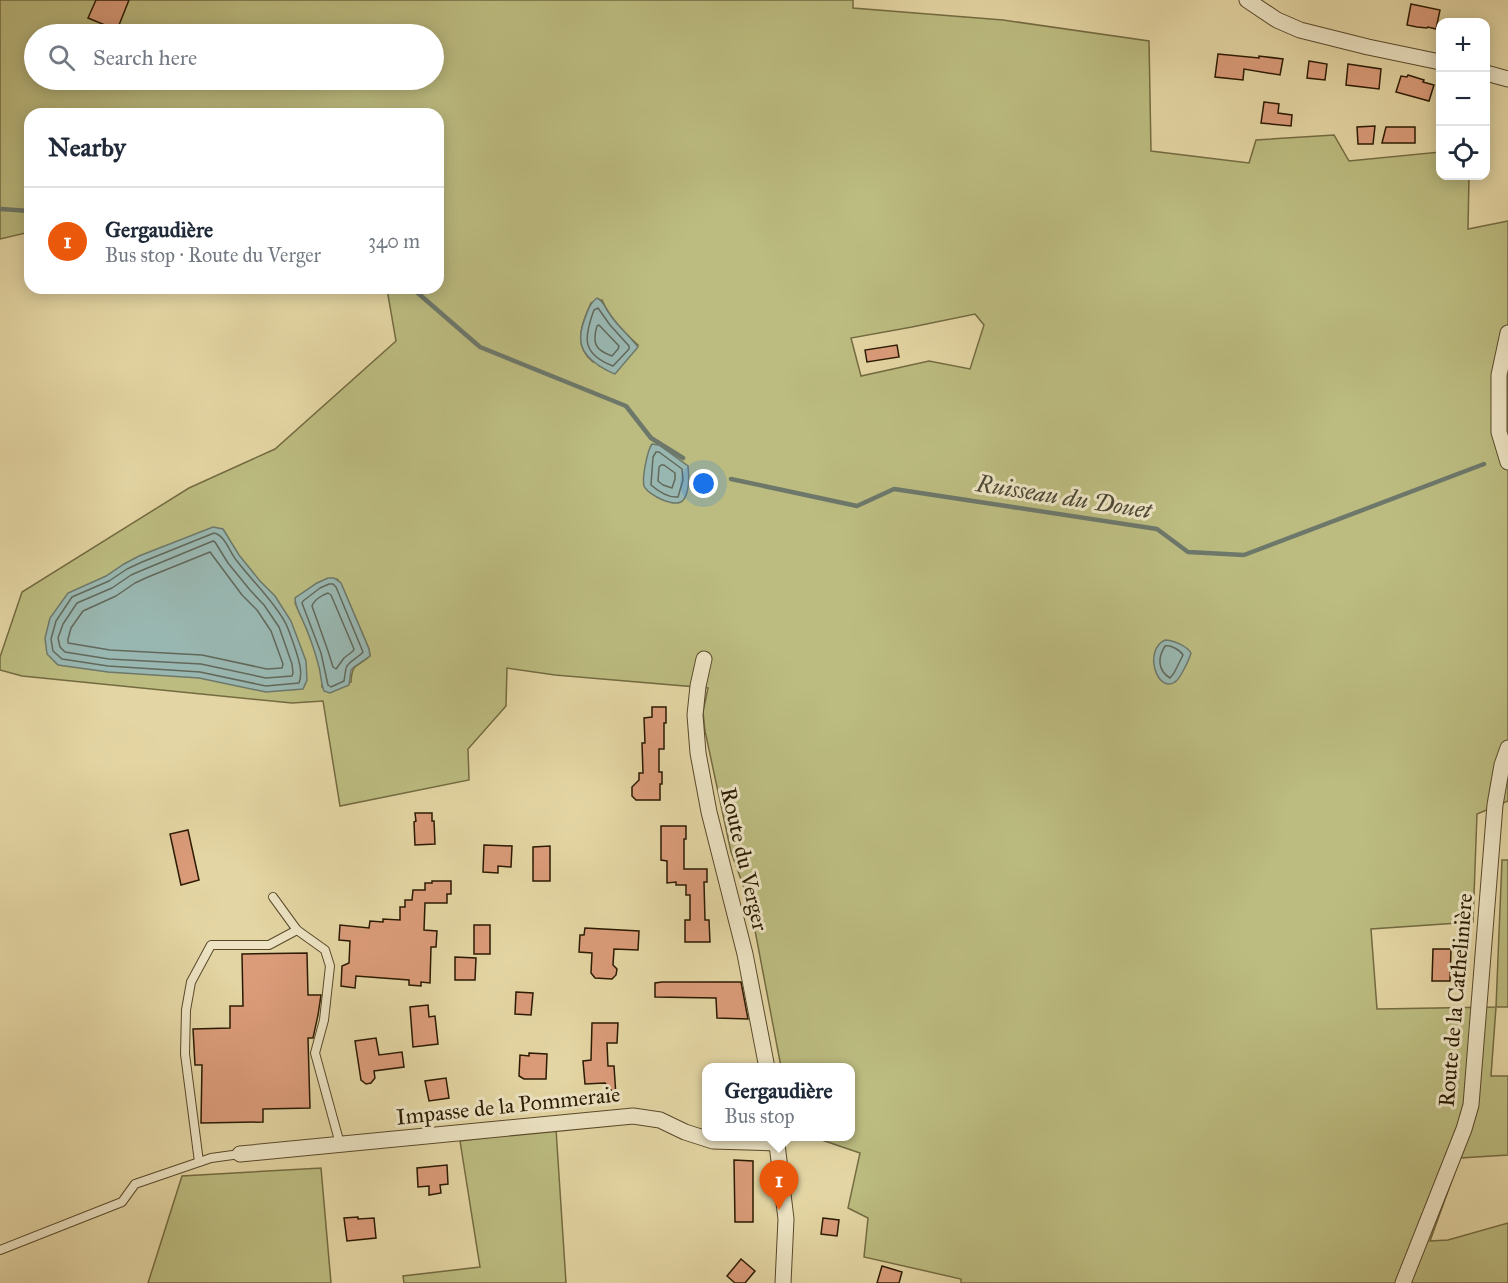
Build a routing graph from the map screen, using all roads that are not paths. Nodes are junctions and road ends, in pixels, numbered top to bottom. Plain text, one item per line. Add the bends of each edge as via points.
1 (1247, 0) edge
2 (1436, 61) edge
3 (1490, 74) edge
4 (1508, 79) edge
5 (1508, 333) edge
6 (1508, 462) edge
7 (704, 659) dead end
8 (1508, 748) edge
9 (273, 897) dead end
10 (297, 930) junction
11 (765, 1063) edge
12 (702, 1137) edge
13 (776, 1141) edge
14 (340, 1144) junction
15 (240, 1154) joint
16 (199, 1162) junction
17 (0, 1250) edge
18 (783, 1283) edge
19 (1403, 1283) edge

1 - 2 street via 1300,30
3 - 4 street
5 - 6 street via 1499,375 1499,432
7 - 11 street, Route du Verger via 695,715 698,753 745,954
8 - 19 street, Route de la Cathelinière via 1496,805 1471,1105
9 - 10 lane
10 - 14 lane via 325,950 330,966 324,1020 315,1053
10 - 16 lane via 269,945 211,945 191,982 185,1054
12 - 14 street, Impasse de la Pommeraie via 660,1120 633,1116
13 - 18 street via 786,1219
14 - 15 street, Impasse de la Pommeraie
15 - 16 lane
16 - 17 lane via 135,1184 122,1202

